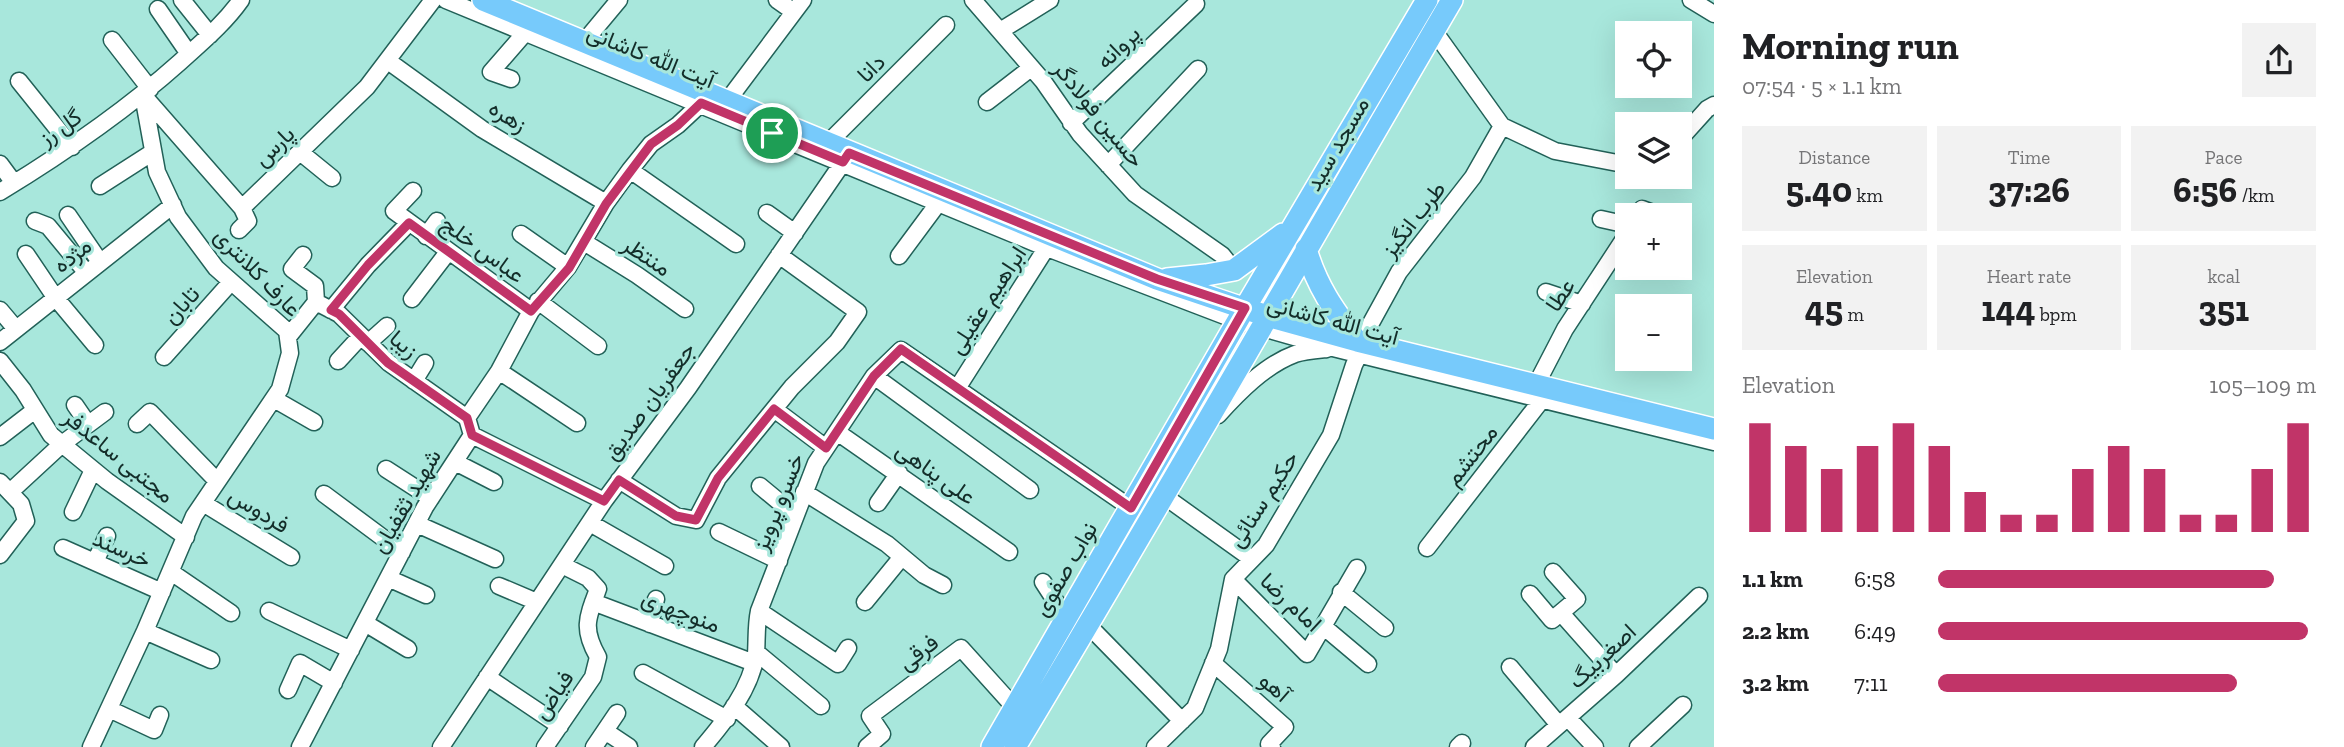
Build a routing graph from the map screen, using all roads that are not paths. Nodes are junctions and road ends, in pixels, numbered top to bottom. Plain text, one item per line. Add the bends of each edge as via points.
1 (182, 0) edge
2 (241, 0) edge
3 (433, 0) edge
4 (446, 0) edge
5 (483, 0) edge
6 (619, 0) edge
7 (777, 0) edge
8 (973, 0) edge
9 (1051, 0) edge
10 (1427, 0) edge
11 (1452, 0) edge
12 (1691, 0) edge
13 (1196, 4) dead end
14 (799, 6) edge
15 (158, 9) dead end
16 (1714, 14) edge
17 (946, 25) dead end
18 (529, 28) junction
19 (1000, 30) junction
20 (1434, 31) junction
21 (211, 34) junction
22 (112, 40) dead end
23 (584, 42) junction
24 (189, 54) junction
25 (388, 61) junction
26 (1031, 68) junction
27 (1198, 69) dead end
28 (512, 79) dead end
29 (19, 81) dead end
30 (147, 92) junction
31 (713, 99) junction
32 (987, 103) dead end
33 (1714, 105) edge
34 (1072, 122) junction
35 (1502, 126) junction
36 (1692, 126) edge
37 (827, 144) junction
38 (72, 147) junction
39 (153, 152) junction
40 (300, 152) junction
41 (846, 158) junction
42 (1615, 163) edge
43 (0, 164) edge
44 (1108, 165) junction
45 (630, 170) junction
46 (332, 178) dead end
47 (100, 186) dead end
48 (7, 188) edge
49 (413, 191) dead end
50 (943, 197) junction
51 (606, 204) junction
52 (173, 205) junction
53 (242, 208) junction
54 (767, 213) dead end
55 (68, 215) dead end
56 (1601, 219) dead end
57 (36, 221) dead end
58 (437, 221) dead end
59 (1615, 222) edge
60 (409, 223) junction
61 (1295, 223) junction
62 (239, 230) dead end
63 (795, 233) junction
64 (521, 234) dead end
65 (426, 236) junction
66 (584, 242) junction
67 (1050, 243) junction
68 (736, 244) dead end
69 (1306, 250) junction
70 (448, 252) junction
71 (1615, 253) edge
72 (26, 254) dead end
73 (303, 255) dead end
74 (779, 255) junction
75 (899, 256) dead end
76 (100, 262) junction
77 (569, 268) junction
78 (1234, 270) junction
79 (86, 272) junction
80 (1157, 279) junction
81 (231, 282) junction
82 (1546, 292) dead end
83 (55, 298) junction
84 (412, 299) dead end
85 (1582, 304) junction
86 (323, 306) junction
87 (534, 306) junction
88 (685, 309) dead end
89 (0, 310) edge
90 (1242, 315) junction
91 (1263, 322) junction
92 (387, 326) dead end
93 (16, 329) junction
94 (288, 337) junction
95 (365, 340) junction
96 (0, 342) edge
97 (95, 345) dead end
98 (598, 346) dead end
99 (1361, 346) junction
100 (1333, 348) junction
101 (164, 357) dead end
102 (338, 361) dead end
103 (425, 363) dead end
104 (2, 368) edge
105 (499, 371) junction
106 (874, 376) junction
107 (414, 381) junction
108 (958, 387) junction
109 (1543, 391) junction
110 (274, 399) junction
111 (75, 405) dead end
112 (774, 409) junction
113 (35, 410) junction
114 (105, 412) dead end
115 (467, 418) junction
116 (314, 422) dead end
117 (577, 423) dead end
118 (88, 424) junction
119 (136, 424) dead end
120 (1714, 429) edge
121 (837, 432) junction
122 (472, 435) junction
123 (0, 437) edge
124 (1195, 441) junction
125 (1714, 442) edge
126 (62, 444) junction
127 (826, 448) junction
128 (455, 462) junction
129 (386, 469) dead end
130 (93, 470) junction
131 (898, 473) junction
132 (619, 480) junction
133 (217, 481) junction
134 (494, 482) dead end
135 (760, 486) dead end
136 (5, 487) edge
137 (1030, 490) dead end
138 (804, 492) junction
139 (324, 494) dead end
140 (1164, 496) junction
141 (431, 498) junction
142 (604, 501) junction
143 (203, 503) junction
144 (878, 503) dead end
145 (1131, 508) junction
146 (73, 512) dead end
147 (795, 515) junction
148 (590, 523) junction
149 (417, 524) junction
150 (719, 531) dead end
151 (107, 536) dead end
152 (186, 537) junction
153 (63, 548) dead end
154 (1427, 548) dead end
155 (402, 552) junction
156 (1009, 552) dead end
157 (0, 555) edge
158 (292, 557) dead end
159 (901, 558) junction
160 (495, 559) dead end
161 (1252, 559) junction
162 (779, 561) junction
163 (95, 562) junction
164 (562, 565) junction
165 (665, 566) dead end
166 (1357, 568) dead end
167 (171, 572) junction
168 (1553, 572) dead end
169 (388, 578) junction
170 (1233, 579) junction
171 (1043, 582) dead end
172 (943, 585) dead end
173 (499, 586) dead end
174 (162, 592) junction
175 (1341, 592) junction
176 (426, 594) dead end
177 (1530, 594) dead end
178 (1699, 596) dead end
179 (656, 600) dead end
180 (537, 602) junction
181 (593, 602) junction
182 (865, 602) dead end
183 (269, 611) dead end
184 (759, 611) junction
185 (231, 612) dead end
186 (1561, 613) junction
187 (1067, 619) junction
188 (365, 623) junction
189 (650, 624) junction
190 (1088, 625) junction
191 (1324, 627) junction
192 (1385, 628) dead end
193 (145, 631) junction
194 (848, 648) dead end
195 (408, 649) dead end
196 (351, 650) junction
197 (755, 658) junction
198 (211, 660) dead end
199 (1213, 663) junction
200 (1368, 664) dead end
201 (1510, 667) dead end
202 (643, 673) dead end
203 (1616, 675) junction
204 (487, 677) junction
205 (334, 683) junction
206 (288, 690) dead end
207 (1683, 705) dead end
208 (821, 706) dead end
209 (1015, 708) junction
210 (108, 709) junction
211 (731, 712) junction
212 (617, 713) dead end
213 (160, 715) dead end
214 (1182, 721) junction
215 (1564, 721) junction
216 (560, 726) junction
217 (605, 731) junction
218 (1163, 745) edge
219 (91, 747) edge
220 (300, 747) edge
221 (441, 747) edge
222 (545, 747) edge
223 (594, 747) edge
224 (629, 747) edge
225 (703, 747) edge
226 (781, 747) edge
227 (867, 747) edge
228 (992, 747) edge
229 (1015, 747) edge
230 (1272, 747) edge
231 (1534, 747) edge
232 (1595, 747) edge
233 (1638, 747) edge

1 - 21 street
2 - 21 street
3 - 25 street, پارس
4 - 18 street, آیت الله کاشانی
5 - 18 main road, آیت الله کاشانی
6 - 23 street
7 - 14 street
8 - 19 street, حسین فولادگر
9 - 19 street
10 - 61 main road, مسجد سید
11 - 20 main road, مسجد سید
12 - 16 street
13 - 34 street, پروانه
14 - 31 street
15 - 24 street
17 - 37 street, دانا
18 - 23 main road, آیت الله کاشانی
18 - 28 street via 491,72
18 - 31 street, آیت الله کاشانی
19 - 26 street, حسین فولادگر
20 - 35 street
20 - 69 main road, مسجد سید
21 - 24 street
22 - 30 street
23 - 31 main road, آیت الله کاشانی
24 - 30 street
25 - 40 street, پارس
25 - 51 street, زهره via 482,129
26 - 32 street
26 - 34 street, حسین فولادگر
27 - 44 street
29 - 38 street
30 - 38 street, گل رز
30 - 39 street, عارف کلانتری
30 - 53 street
31 - 37 main road, آیت الله کاشانی
31 - 41 street, آیت الله کاشانی
31 - 45 street via 651,144
33 - 36 street
34 - 44 street, حسین فولادگر
35 - 42 street via 1555,151
35 - 99 street, طرب انگیز via 1474,177 1398,272
37 - 41 main road, آیت الله کاشانی
38 - 48 street, گل رز
39 - 47 street
39 - 52 street, عارف کلانتری
40 - 46 street
40 - 53 street, پارس
41 - 50 main road, آیت الله کاشانی
41 - 63 street, جعفریان صدیق
43 - 48 street
44 - 78 street, حسین فولادگر via 1135,194 1222,255
45 - 51 street
45 - 68 street
49 - 60 street, عباس خلج via 394,211
50 - 67 main road, آیت الله کاشانی
50 - 75 street
51 - 66 street
52 - 76 street, مژده
52 - 81 street, عارف کلانتری via 216,268
53 - 62 street via 248,221
54 - 63 street
55 - 76 street
56 - 59 street
57 - 79 street via 48,226
58 - 65 street
60 - 65 street, عباس خلج
60 - 86 street, عباس خلج
61 - 78 main road
61 - 90 main road, مسجد سید
63 - 74 street, جعفریان صدیق
64 - 77 street
65 - 70 street, عباس خلج
66 - 77 street
66 - 88 street, منتظر via 633,281
67 - 80 main road, آیت الله کاشانی
67 - 90 street, آیت الله کاشانی
67 - 108 street, ابراهیم عقیلی
69 - 91 main road, مسجد سید
69 - 99 main road via 1331,307
70 - 84 street
70 - 87 street, عباس خلج
71 - 85 street, عطا
72 - 83 street
73 - 86 street, زیبا via 292,270 315,286
74 - 112 street via 858,312 837,342
74 - 132 street, جعفریان صدیق
76 - 79 street, مژده
77 - 87 street
78 - 80 main road
79 - 83 street, مژده
80 - 90 main road, آیت الله کاشانی
81 - 94 street, عارف کلانتری via 287,331
81 - 101 street, تابان
82 - 85 street
83 - 93 street, مژده
83 - 97 street
85 - 109 street, عطا via 1565,329
86 - 94 street, عباس خلج
86 - 95 street, زیبا via 339,314
87 - 98 street, عباس خلج
87 - 105 street
89 - 93 street
90 - 91 main road, آیت الله کاشانی
90 - 145 main road, نواب صفوی
91 - 99 main road, آیت الله کاشانی
91 - 100 street, آیت الله کاشانی
91 - 124 main road, نواب صفوی
92 - 95 street
93 - 96 street, مژده
94 - 110 street, عارف کلانتری via 290,353
95 - 102 street
95 - 107 street, زیبا
99 - 100 street, آیت الله کاشانی
99 - 109 main road, آیت الله کاشانی
99 - 161 street, حکیم سنائی via 1331,435 1266,545
100 - 124 street via 1295,354 1273,366 1236,396
103 - 107 street
104 - 113 street, مجتبی ساعدفر
105 - 115 street
105 - 117 street
106 - 108 street, خسرو پرویز via 901,349
106 - 121 street, خسرو پرویز
106 - 137 street
107 - 115 street, زیبا
108 - 145 street
109 - 120 main road, آیت الله کاشانی
109 - 125 street, آیت الله کاشانی
109 - 154 street, محتشم
110 - 116 street
110 - 133 street, عارف کلانتری
111 - 118 street
112 - 127 street
112 - 132 street via 718,478 696,520 676,516
113 - 123 street
113 - 126 street, مجتبی ساعدفر
114 - 118 street
115 - 122 street, شهید ثقفیان
118 - 126 street
119 - 133 street via 150,412
121 - 127 street, خسرو پرویز
121 - 131 street, علی پناهی
122 - 128 street, شهید ثقفیان
122 - 142 street
124 - 140 main road, نواب صفوی
126 - 130 street, مجتبی ساعدفر
126 - 136 street
127 - 138 street, خسرو پرویز
128 - 134 street
128 - 141 street, شهید ثقفیان
129 - 141 street
130 - 146 street
130 - 152 street, مجتبی ساعدفر via 135,492
131 - 144 street
131 - 156 street, علی پناهی
132 - 142 street, جعفریان صدیق
133 - 143 street, عارف کلانتری
135 - 147 street
136 - 157 street via 21,504 26,521
138 - 147 street, خسرو پرویز
138 - 159 street via 887,544
139 - 155 street
140 - 161 street
140 - 190 main road, نواب صفوی
141 - 149 street, شهید ثقفیان
142 - 148 street, جعفریان صدیق
143 - 152 street, عارف کلانتری
143 - 158 street, فردوس
145 - 187 main road, نواب صفوی
147 - 162 street, خسرو پرویز
148 - 164 street, جعفریان صدیق
148 - 165 street
149 - 155 street, شهید ثقفیان
149 - 160 street
150 - 162 street
151 - 163 street
152 - 167 street, عارف کلانتری
153 - 163 street, خرسند
155 - 169 street, شهید ثقفیان
159 - 172 street
159 - 182 street
161 - 170 street, حکیم سنائی
162 - 184 street, خسرو پرویز
163 - 174 street, خرسند
164 - 180 street, جعفریان صدیق
164 - 181 street, فیاض via 588,578 598,589
166 - 175 street, امام رضا
167 - 174 street, عارف کلانتری
167 - 185 street
168 - 186 street via 1577,599
169 - 176 street
169 - 188 street, شهید ثقفیان
170 - 191 street, امام رضا via 1307,653
170 - 199 street, حکیم سنائی
171 - 187 street
173 - 180 street
174 - 193 street, عارف کلانتری
175 - 191 street, امام رضا
175 - 192 street
177 - 186 street via 1552,620
178 - 203 street, اصغربیگ
179 - 189 street
180 - 204 street, جعفریان صدیق
181 - 189 street, منوچهری
181 - 216 street, فیاض via 586,628 598,657 593,677
183 - 196 street
184 - 194 street via 838,664
184 - 197 street, خسرو پرویز
186 - 203 street
187 - 209 main road, نواب صفوی
188 - 195 street
188 - 196 street, شهید ثقفیان
189 - 197 street, منوچهری
190 - 214 street
190 - 229 main road, نواب صفوی
191 - 200 street
193 - 198 street
193 - 210 street, عارف کلانتری
196 - 205 street, شهید ثقفیان
197 - 208 street, منوچهری
197 - 211 street, خسرو پرویز
199 - 214 street, حکیم سنائی via 1195,708
199 - 230 street, آهو via 1285,727 1269,744
201 - 215 street
202 - 211 street
203 - 215 street, اصغربیگ
204 - 216 street
204 - 221 street, جعفریان صدیق
205 - 206 street via 300,663
205 - 220 street, شهید ثقفیان
207 - 233 street
209 - 227 street, فرقی via 961,648 870,716 882,734
209 - 228 main road, نواب صفوی
210 - 213 street via 154,730
210 - 219 street, عارف کلانتری
211 - 225 street, خسرو پرویز
211 - 226 street
212 - 217 street
214 - 218 street, حکیم سنائی
215 - 231 street, اصغربیگ
215 - 232 street
216 - 222 street, فیاض
217 - 223 street
217 - 224 street

